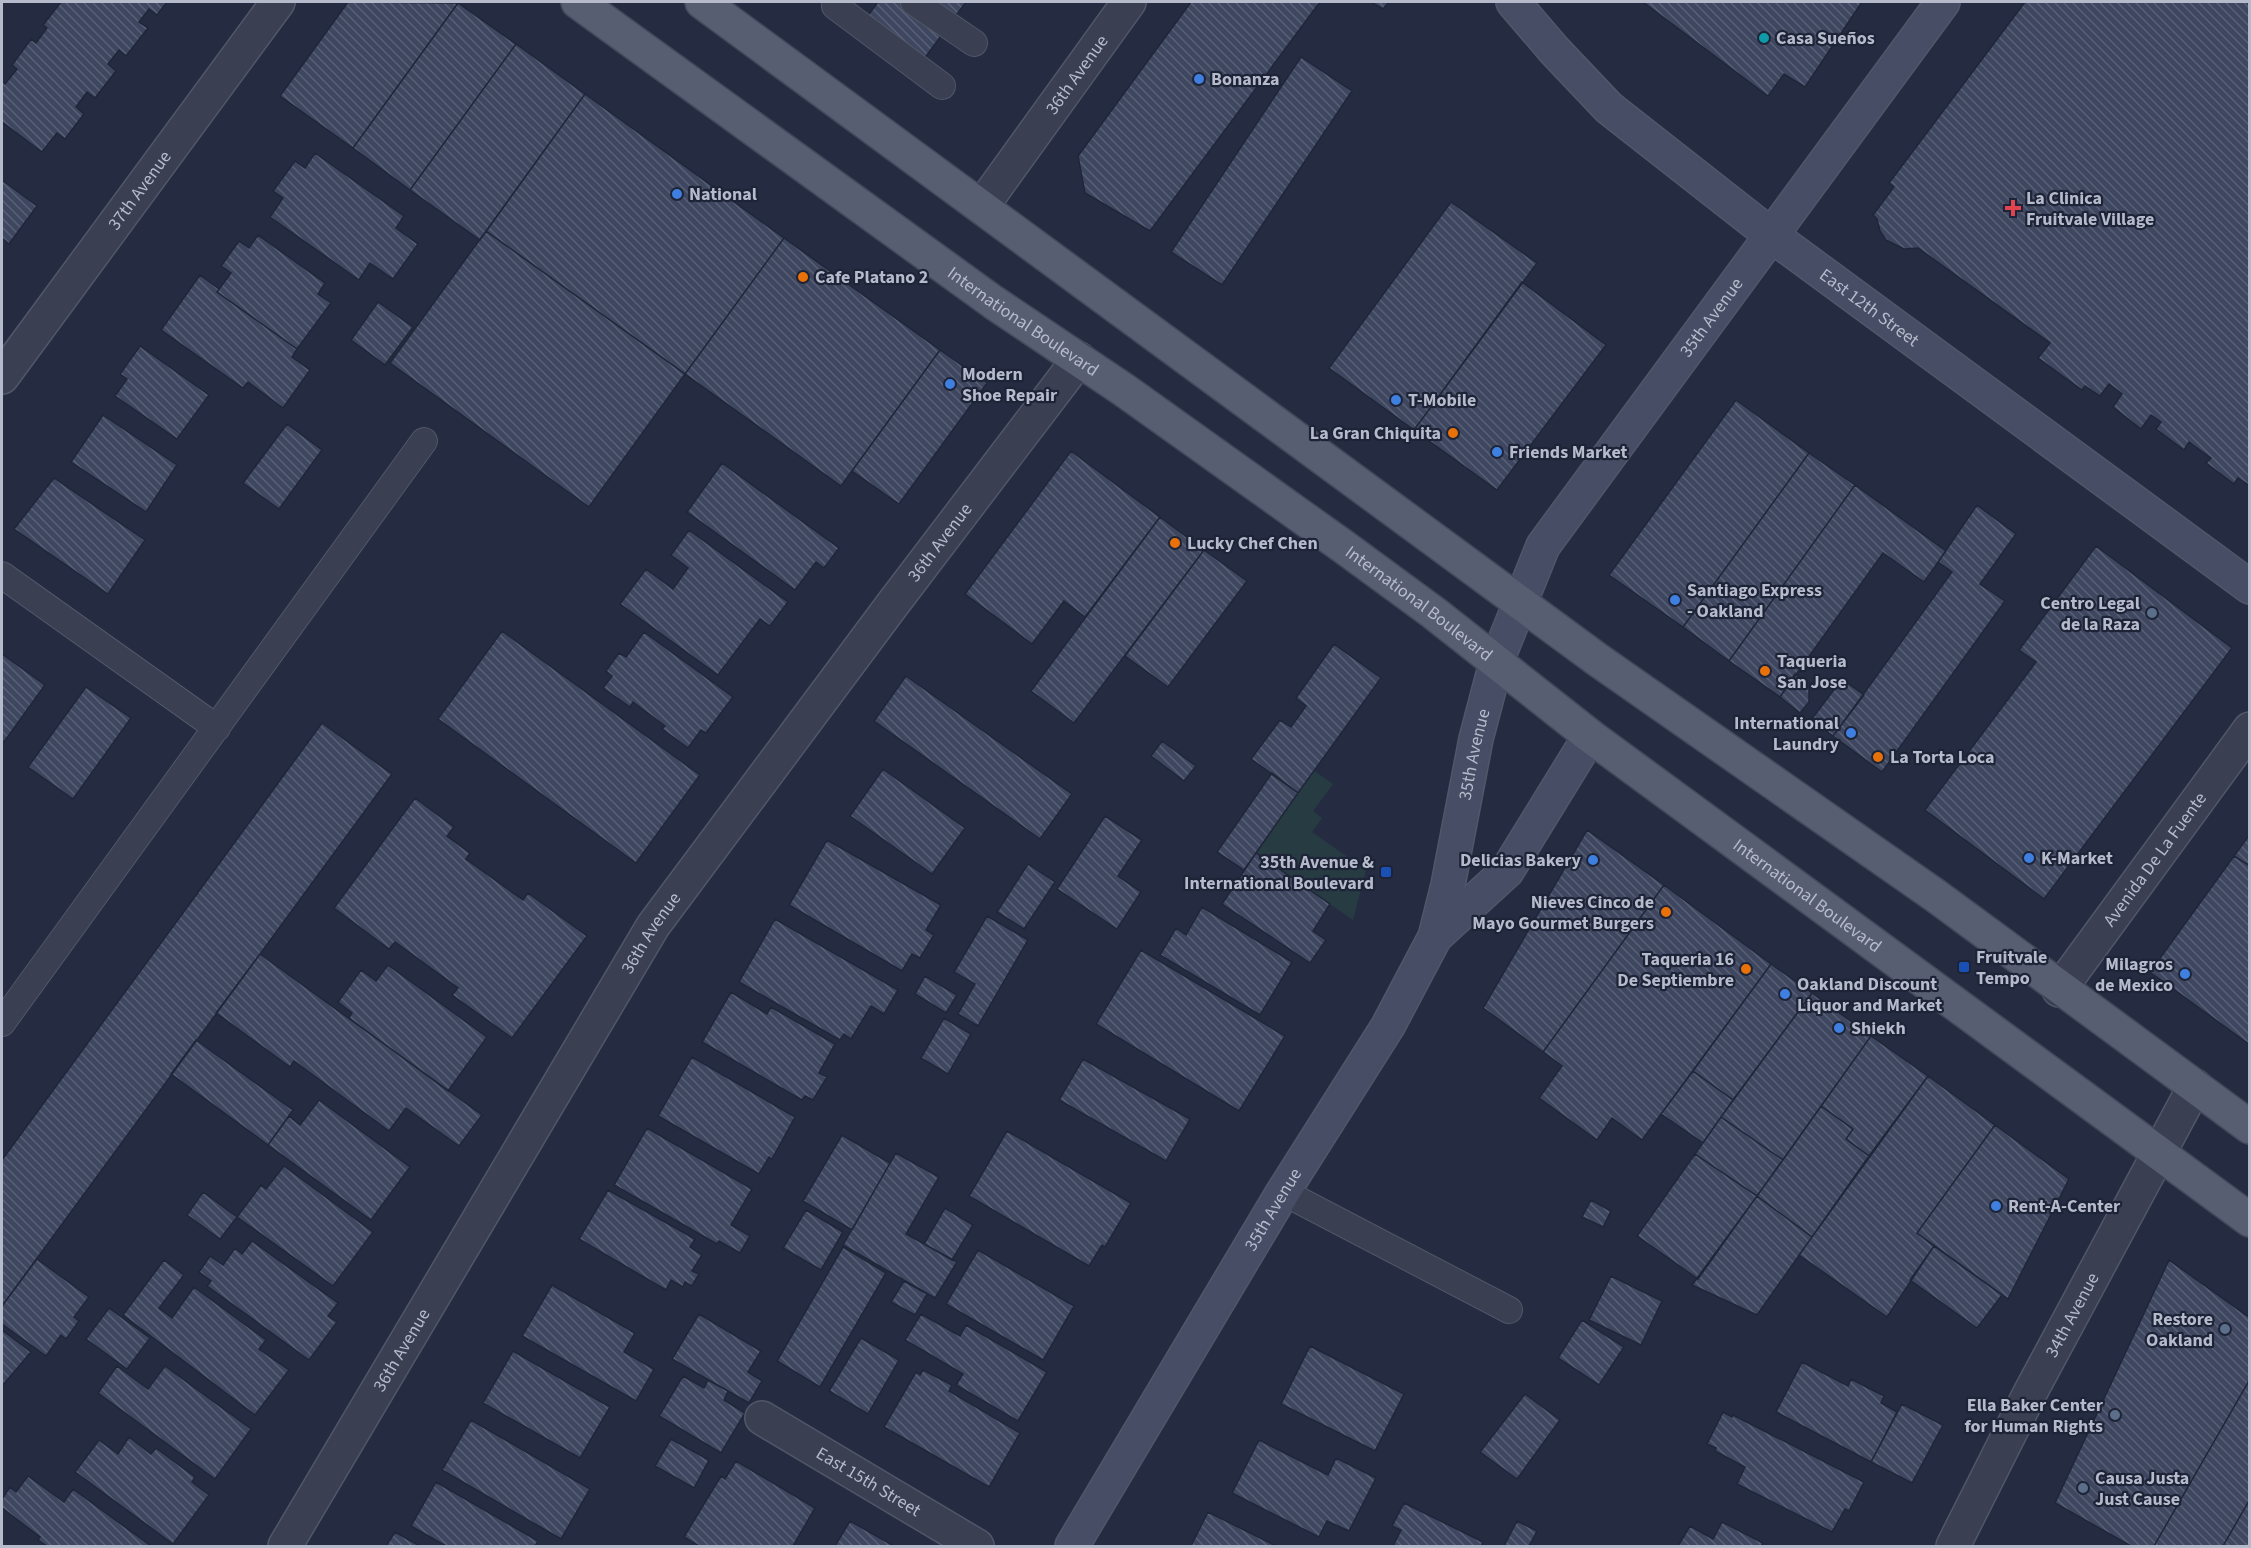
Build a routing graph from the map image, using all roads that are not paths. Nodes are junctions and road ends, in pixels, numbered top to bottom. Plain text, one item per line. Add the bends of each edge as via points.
1 (278, 2) edge
2 (578, 2) edge
3 (702, 2) edge
4 (914, 2) edge
5 (1129, 2) edge
6 (1514, 2) edge
7 (1943, 2) edge
8 (835, 6) dead end
9 (974, 43) dead end
10 (942, 86) dead end
11 (982, 206) junction
12 (1771, 235) junction
13 (1079, 360) junction
14 (2, 377) edge
15 (424, 441) dead end
16 (2, 575) edge
17 (2250, 586) edge
18 (1519, 602) junction
19 (1496, 663) junction
20 (217, 728) junction
21 (2250, 729) edge
22 (1590, 736) junction
23 (1436, 937) junction
24 (2059, 990) junction
25 (2, 1023) edge
26 (2194, 1086) junction
27 (2250, 1127) edge
28 (2158, 1154) junction
29 (1283, 1192) junction
30 (2250, 1220) edge
31 (1509, 1310) dead end
32 (762, 1418) dead end
33 (285, 1546) edge
34 (977, 1546) edge
35 (1072, 1546) edge
36 (1953, 1546) edge

1 - 14 street, 37th Avenue
2 - 13 main road, International Boulevard
3 - 11 main road
4 - 9 lane
5 - 11 street, 36th Avenue
6 - 12 main road, East 12th Street via 1609,108
7 - 12 main road, 35th Avenue
8 - 10 lane
11 - 18 main road
12 - 17 main road, East 12th Street
12 - 18 main road, 35th Avenue via 1543,546
13 - 19 main road, International Boulevard via 1344,547
13 - 33 street, 36th Avenue via 653,926
15 - 20 lane
16 - 20 lane
18 - 19 main road, 35th Avenue
18 - 24 main road via 1936,896
19 - 22 main road, International Boulevard
19 - 23 main road, 35th Avenue via 1476,739
20 - 25 lane
21 - 24 street, Avenida De La Fuente
22 - 23 main road via 1507,872
22 - 28 main road, International Boulevard
23 - 29 main road, 35th Avenue via 1388,1026
24 - 26 main road
26 - 27 main road
26 - 28 street, 34th Avenue
28 - 30 main road, International Boulevard
28 - 36 street, 34th Avenue via 2030,1392
29 - 31 lane
29 - 35 main road, 35th Avenue
32 - 34 street, East 15th Street

